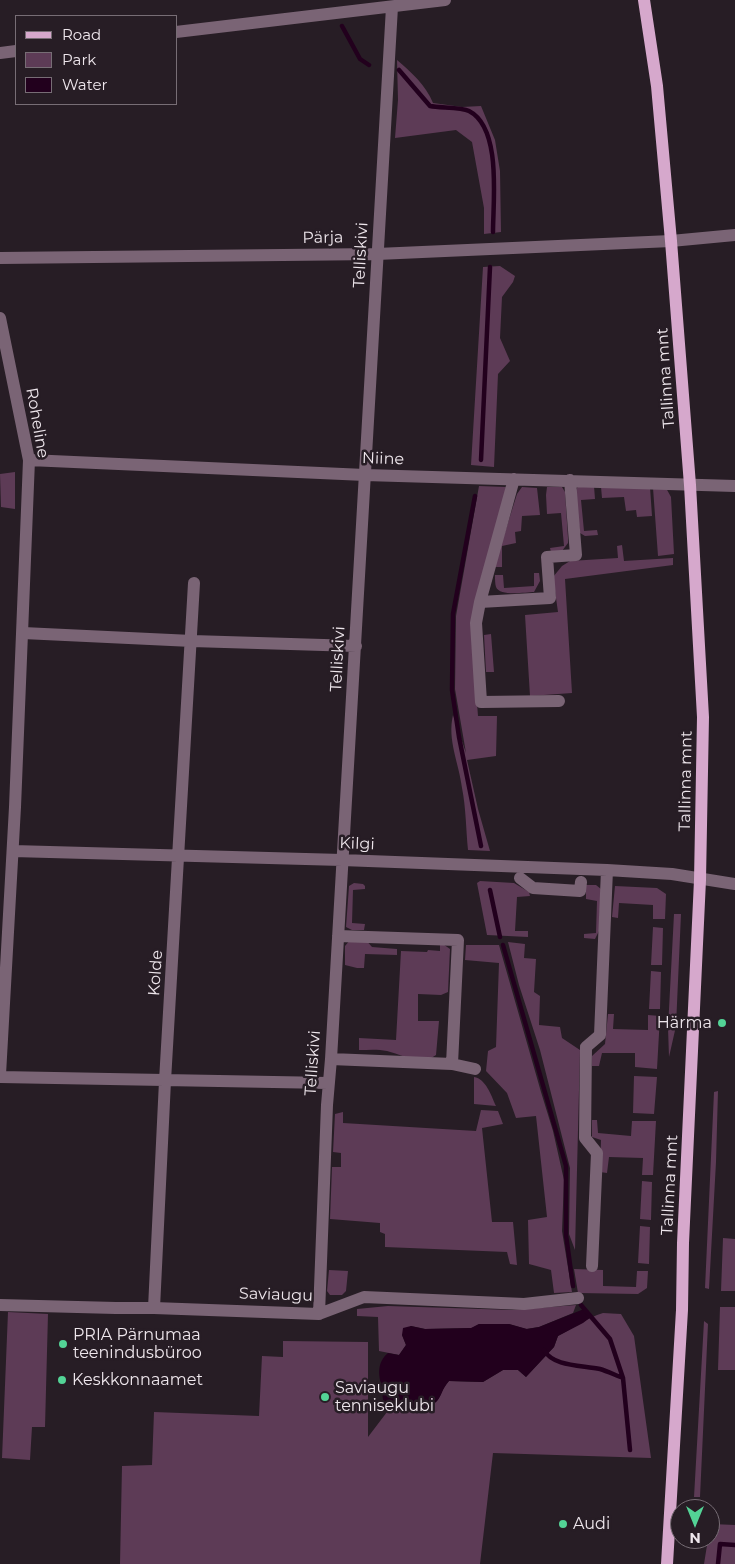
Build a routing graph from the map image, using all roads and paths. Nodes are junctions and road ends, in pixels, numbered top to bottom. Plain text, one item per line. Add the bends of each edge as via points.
1 (445, 0) edge
2 (644, 0) edge
3 (392, 7) junction
4 (178, 32) edge
5 (15, 51) edge
6 (0, 53) edge
7 (735, 235) edge
8 (672, 241) junction
9 (378, 254) junction
10 (0, 258) edge
11 (0, 318) edge
12 (29, 460) junction
13 (364, 475) junction
14 (514, 479) junction
15 (570, 480) junction
16 (690, 484) junction
17 (735, 486) edge
18 (194, 584) dead end
19 (480, 602) junction
20 (23, 633) junction
21 (192, 641) junction
22 (356, 646) junction
23 (559, 701) dead end
24 (13, 851) junction
25 (179, 856) junction
26 (342, 860) junction
27 (607, 870) junction
28 (520, 878) dead end
29 (700, 880) junction
30 (581, 882) dead end
31 (735, 884) edge
32 (5, 913) edge
33 (338, 936) junction
34 (331, 1059) junction
35 (452, 1064) junction
36 (475, 1069) dead end
37 (0, 1076) edge
38 (165, 1081) junction
39 (328, 1083) junction
40 (592, 1266) dead end
41 (578, 1298) dead end
42 (0, 1306) edge
43 (154, 1308) junction
44 (319, 1314) junction
45 (667, 1564) edge

1 - 3 street
2 - 8 main road, Tallinna mnt via 657,86
3 - 4 street
3 - 9 street, Telliskivi
5 - 6 street
7 - 8 street, Pärja
8 - 9 street, Pärja
8 - 16 main road, Tallinna mnt
9 - 10 street, Pärja
9 - 13 street, Telliskivi
11 - 12 street, Roheline
12 - 13 street, Niine
12 - 20 street, Roheline
13 - 14 street, Niine
13 - 22 street, Telliskivi
14 - 15 street, Niine
14 - 19 street
15 - 16 street, Niine
15 - 19 street via 576,555 547,557 550,598
16 - 17 street, Niine
16 - 29 main road, Tallinna mnt via 703,717
18 - 21 street, Kolde
19 - 23 street via 476,623 481,702
20 - 21 street
20 - 24 street, Roheline
21 - 22 street
21 - 25 street, Kolde
22 - 26 street, Telliskivi
24 - 25 street, Kilgi
24 - 32 street, Roheline
25 - 26 street, Kilgi
25 - 38 street, Kolde
26 - 27 street, Kilgi
26 - 33 street, Telliskivi
27 - 29 street, Kilgi via 672,874
27 - 40 street via 600,1035 586,1047 585,1138 596,1153
28 - 30 street via 533,888 580,891
29 - 31 street
29 - 45 main road, Tallinna mnt via 682,1310
32 - 37 street, Roheline
33 - 34 street, Telliskivi
33 - 35 street via 458,940
34 - 35 street
34 - 39 street, Telliskivi
35 - 36 street
37 - 38 street
38 - 39 street
38 - 43 street, Kolde
39 - 44 street, Telliskivi
41 - 44 street, Saviaugu via 524,1304 364,1297
42 - 43 street, Saviaugu
43 - 44 street, Saviaugu

